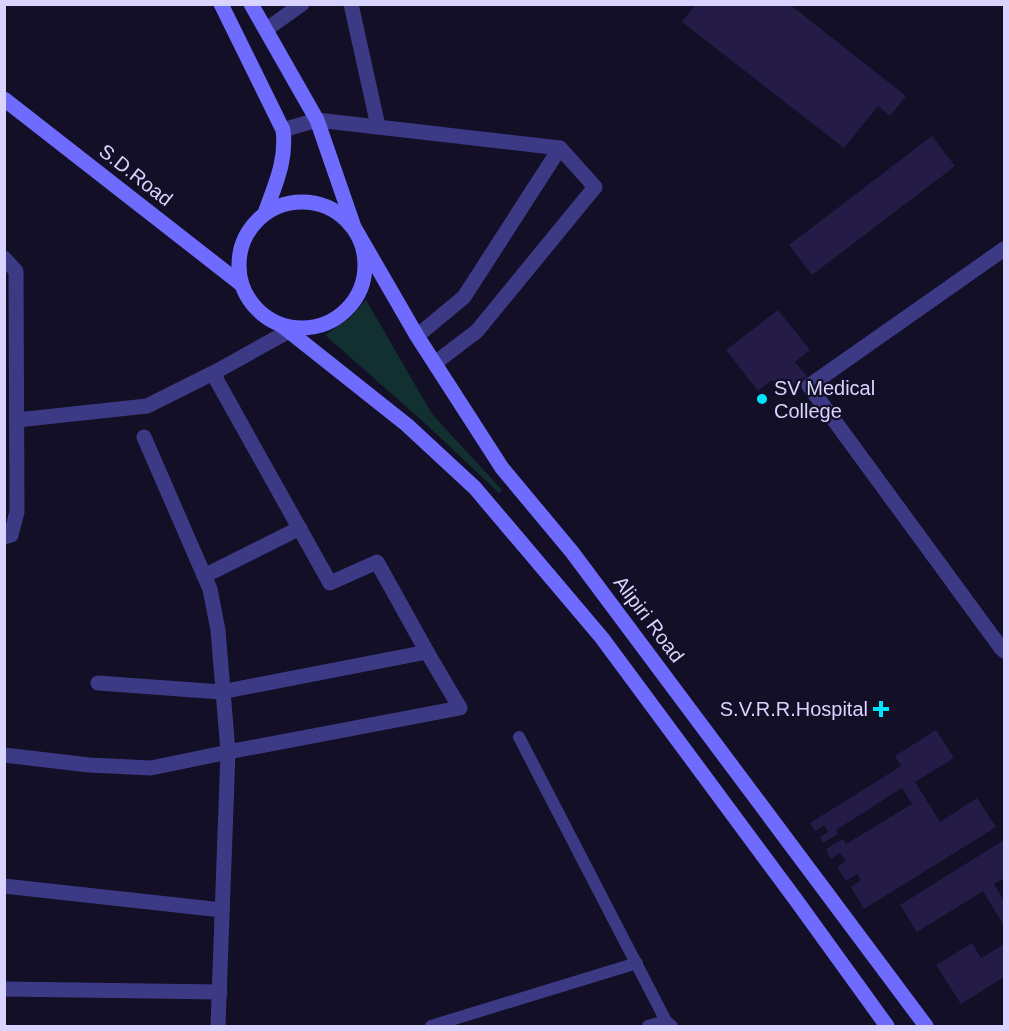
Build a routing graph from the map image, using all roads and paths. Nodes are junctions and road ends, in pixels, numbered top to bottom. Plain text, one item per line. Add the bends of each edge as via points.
1 (221, 4) edge
2 (251, 4) edge
3 (302, 4) edge
4 (351, 4) edge
5 (267, 29) junction
6 (4, 99) edge
7 (317, 120) junction
8 (378, 126) junction
9 (283, 130) junction
10 (560, 148) junction
11 (265, 213) junction
12 (354, 227) junction
13 (1005, 249) edge
14 (4, 258) edge
15 (241, 284) junction
16 (285, 328) junction
17 (417, 336) junction
18 (435, 363) junction
19 (217, 371) junction
20 (17, 420) junction
21 (144, 437) dead end
22 (300, 528) junction
23 (4, 537) edge
24 (204, 576) junction
25 (1005, 651) edge
26 (427, 652) junction
27 (98, 683) dead end
28 (221, 692) junction
29 (519, 737) dead end
30 (228, 752) junction
31 (4, 755) edge
32 (4, 886) edge
33 (222, 910) junction
34 (637, 963) junction
35 (4, 989) edge
36 (220, 992) junction
37 (669, 1024) edge
38 (218, 1026) edge
39 (431, 1026) edge
40 (648, 1026) edge
41 (887, 1026) edge
42 (926, 1026) edge

1 - 9 street
2 - 5 street
3 - 5 street
4 - 8 street
5 - 7 street
6 - 15 street, S.D.Road
7 - 8 street
7 - 9 street
7 - 12 street
8 - 10 street
9 - 11 street via 283,163
10 - 17 street via 464,297
10 - 18 street via 595,187 477,331
11 - 12 street via 283,204 303,201 323,205
11 - 15 street via 250,227 241,245
12 - 16 street via 363,246 366,266 363,286 353,303 339,317 321,326
12 - 17 street, Alipiri Road
13 - 25 street via 809,386
14 - 20 street via 16,271
15 - 16 street via 249,302
16 - 19 street
16 - 41 street via 407,425 475,488 602,638
17 - 18 street, Alipiri Road
18 - 42 street, Alipiri Road via 502,468 572,552
19 - 20 street via 147,406
19 - 22 street via 216,379
20 - 23 street via 17,512 11,535
21 - 24 street
22 - 24 street
22 - 26 street via 330,583 377,562
24 - 28 street via 218,630
26 - 28 street
26 - 30 street via 460,708
27 - 28 street
28 - 30 street
29 - 34 lane
30 - 31 street via 151,768
30 - 33 street
32 - 33 street
33 - 36 street
34 - 37 lane
34 - 39 lane
35 - 36 street
36 - 38 street
37 - 40 lane

